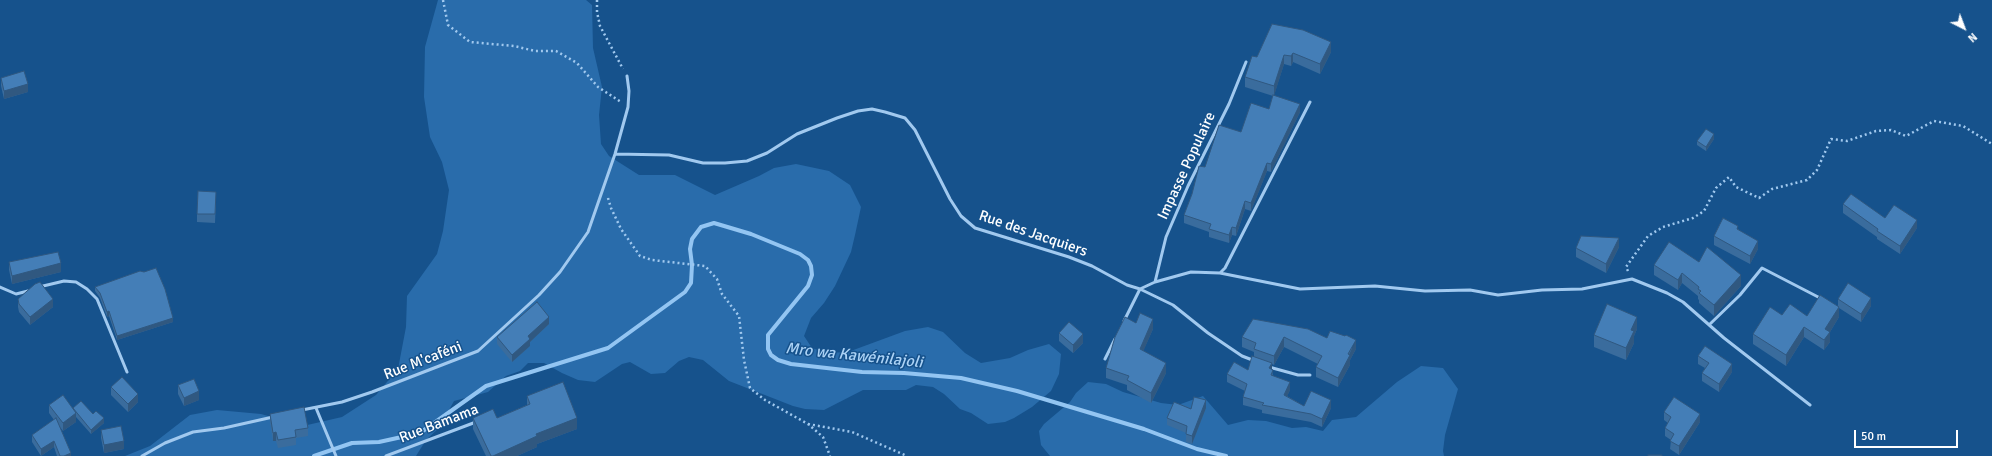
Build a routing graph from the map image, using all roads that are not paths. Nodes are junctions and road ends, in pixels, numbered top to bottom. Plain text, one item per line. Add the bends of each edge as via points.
1 (1246, 62) dead end
2 (627, 76) road end
3 (1310, 102) dead end
4 (615, 154) junction
5 (1220, 273) junction
6 (1155, 282) junction
7 (0, 287) edge
8 (1140, 289) junction
9 (1825, 301) edge
10 (1123, 324) edge
11 (1709, 326) junction
12 (1116, 338) edge
13 (1105, 359) dead end
14 (1259, 363) edge
15 (1265, 366) edge
16 (127, 372) dead end
17 (1310, 375) dead end
18 (1810, 405) dead end
19 (316, 408) junction
20 (298, 411) edge
21 (277, 416) edge
22 (479, 420) edge
23 (142, 456) edge
24 (336, 456) edge
25 (386, 456) edge

1 - 6 lane, Impasse Populaire via 1226,111 1188,186 1166,237
2 - 4 lane, Rue M'caféni via 630,91 628,107
3 - 5 lane via 1236,249
4 - 8 lane, Rue des Jacquiers via 669,155 703,163 747,161 767,153 797,134 837,118 872,109 885,112 905,118 915,130 950,199 961,216 974,228 1069,257
4 - 19 lane, Rue M'caféni via 588,232 560,272 526,308 478,351 372,392
5 - 6 lane via 1192,272
5 - 11 lane via 1300,289 1375,286 1426,292 1470,290 1498,295 1542,290 1582,290 1632,279 1683,302
6 - 8 lane
7 - 16 lane via 16,294 64,281 76,282 87,289 97,300
8 - 10 lane
8 - 14 lane, Rue des Jacquiers via 1173,305 1242,356
9 - 11 lane via 1762,268
11 - 18 lane
12 - 13 lane
15 - 17 lane via 1298,375
19 - 20 lane, Rue M'caféni
19 - 24 lane
21 - 23 lane via 193,432
22 - 25 lane, Rue Bamama

